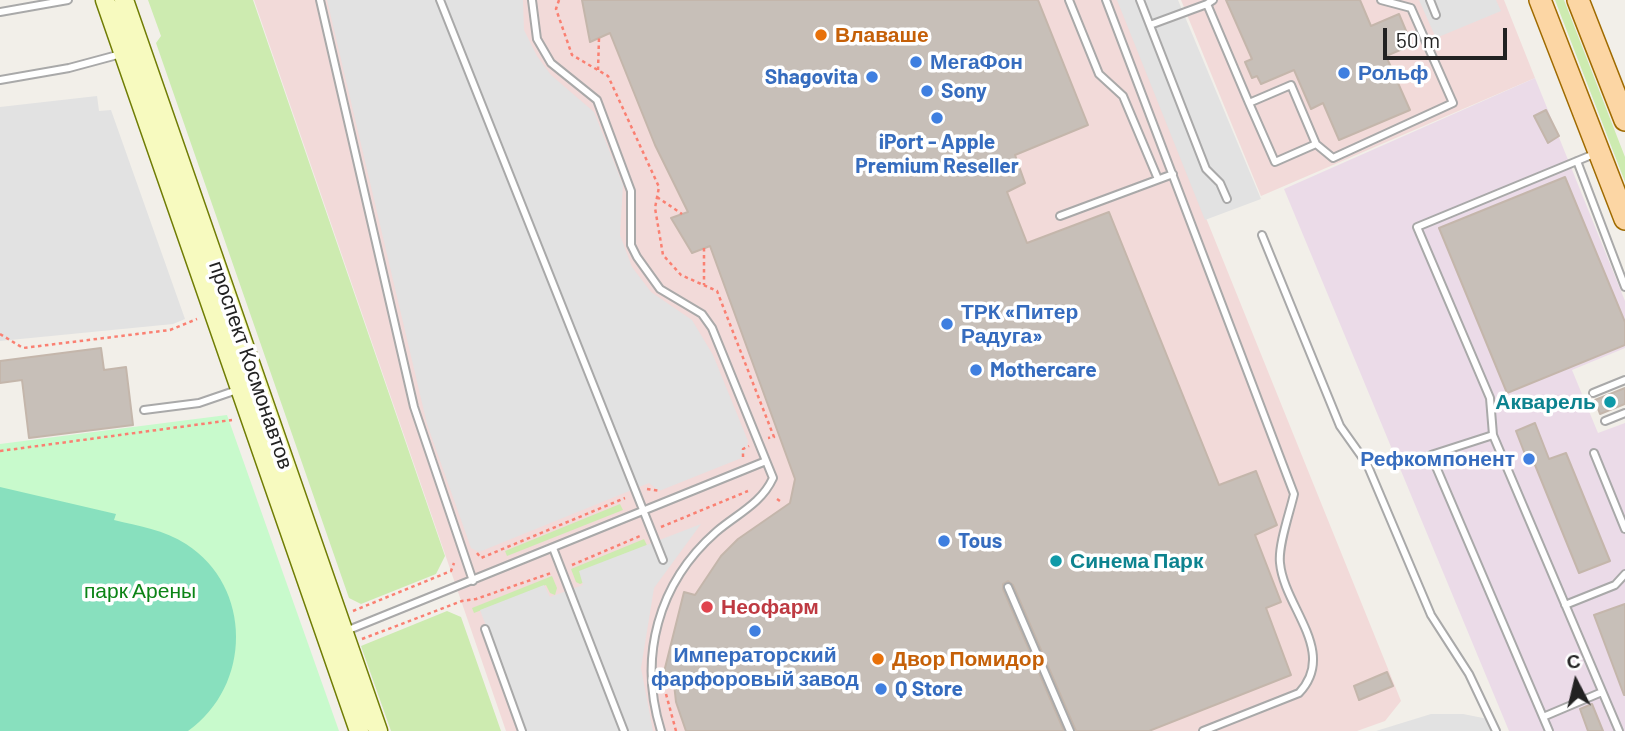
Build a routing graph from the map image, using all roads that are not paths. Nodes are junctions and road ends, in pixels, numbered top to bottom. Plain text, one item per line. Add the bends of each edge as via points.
1 (68, 0) edge
2 (105, 0) edge
3 (124, 0) edge
4 (320, 0) edge
5 (440, 0) edge
6 (532, 0) edge
7 (1069, 0) edge
8 (1106, 0) edge
9 (1140, 0) edge
10 (1381, 0) edge
11 (1430, 0) edge
12 (1540, 0) edge
13 (1578, 0) edge
14 (1210, 2) edge
15 (0, 12) edge
16 (1436, 15) dead end
17 (1150, 25) junction
18 (123, 53) junction
19 (0, 80) edge
20 (1249, 103) junction
21 (1625, 120) edge
22 (1316, 144) junction
23 (1599, 152) junction
24 (1577, 161) junction
25 (1173, 174) junction
26 (1158, 179) junction
27 (1227, 199) dead end
28 (1060, 216) dead end
29 (1625, 219) edge
30 (1262, 235) dead end
31 (1625, 287) edge
32 (1625, 380) edge
33 (239, 389) junction
34 (1593, 393) dead end
35 (144, 410) dead end
36 (1625, 413) edge
37 (1605, 421) dead end
38 (1493, 435) junction
39 (1594, 453) dead end
40 (765, 461) junction
41 (644, 511) junction
42 (1625, 529) edge
43 (553, 548) junction
44 (663, 559) dead end
45 (1625, 574) edge
46 (473, 581) junction
47 (1008, 587) dead end
48 (1565, 605) junction
49 (485, 629) dead end
50 (343, 637) junction
51 (1602, 692) junction
52 (1543, 716) junction
53 (359, 731) edge
54 (378, 731) edge
55 (522, 731) edge
56 (624, 731) edge
57 (661, 731) edge
58 (1070, 731) edge
59 (1203, 731) edge
60 (1496, 731) edge
61 (1549, 731) edge
62 (1619, 731) edge

1 - 15 lane
2 - 18 street, проспект Космонавтов
3 - 50 street, проспект Космонавтов
4 - 46 lane via 412,398
5 - 41 lane
6 - 40 lane via 537,39 551,63 597,100 631,191 631,245 637,257 660,289 702,314 712,328
7 - 26 lane via 1099,74 1123,96
8 - 25 lane
9 - 17 lane
10 - 22 lane via 1411,8 1453,103 1333,158
11 - 16 lane
12 - 23 main road
13 - 21 main road
14 - 17 lane
14 - 20 lane
17 - 27 lane via 1206,169
18 - 19 lane
18 - 33 street, проспект Космонавтов
20 - 22 lane via 1275,162
20 - 22 lane via 1291,85
23 - 24 lane
23 - 29 main road
24 - 31 lane
24 - 38 lane via 1417,227 1490,398
25 - 26 lane
25 - 59 lane via 1294,494 1280,563 1314,656 1309,682 1299,693
26 - 28 lane
30 - 60 lane via 1340,426 1367,464 1432,615 1469,674
32 - 34 lane
33 - 35 lane via 199,403
33 - 50 street, проспект Космонавтов
36 - 37 lane
38 - 48 lane
38 - 52 lane via 1431,455
39 - 42 lane
40 - 41 lane
40 - 57 lane via 773,478 767,492 694,553 672,583 662,607 651,668
41 - 43 lane
41 - 44 lane
43 - 46 lane
43 - 56 lane
45 - 48 lane via 1615,585
46 - 50 lane
47 - 58 lane
48 - 51 lane
49 - 55 lane
50 - 53 street, проспект Космонавтов
50 - 54 street, проспект Космонавтов
51 - 52 lane
51 - 62 lane
52 - 61 lane

